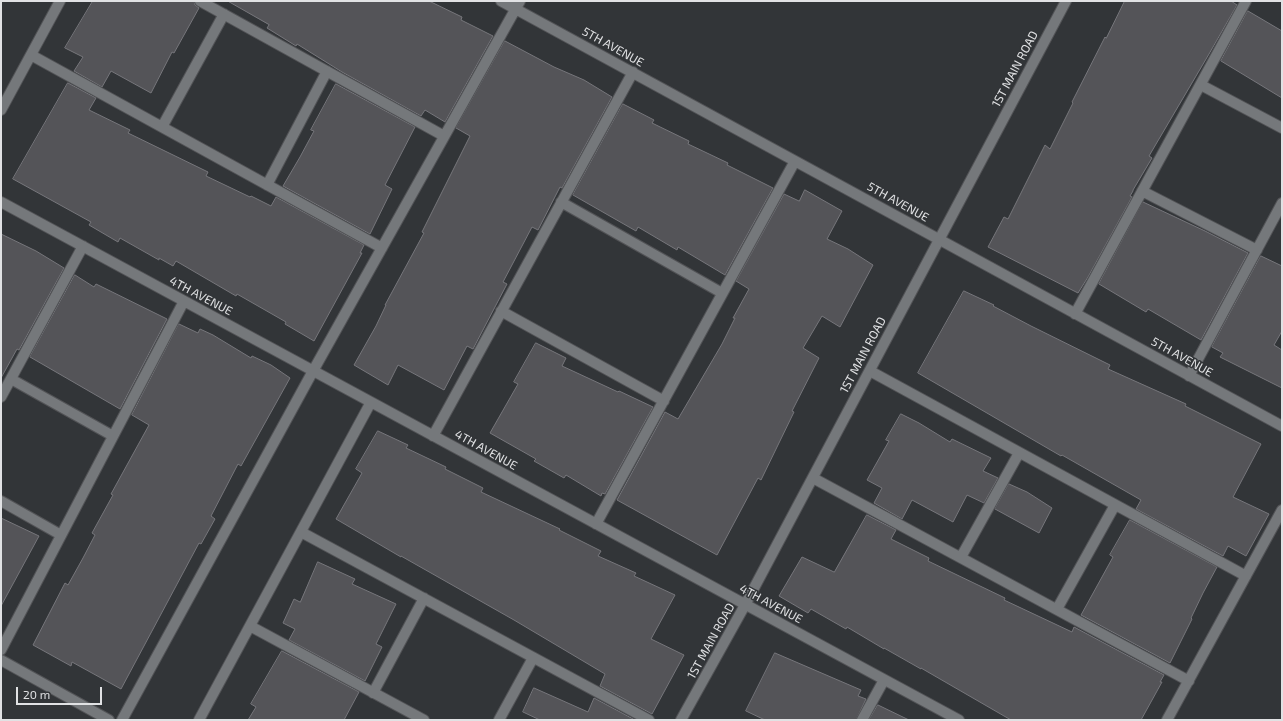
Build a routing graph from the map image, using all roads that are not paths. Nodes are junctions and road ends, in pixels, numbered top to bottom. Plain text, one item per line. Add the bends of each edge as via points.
1 (60, 1) edge
2 (200, 1) edge
3 (501, 1) edge
4 (1066, 1) edge
5 (1246, 1) edge
6 (518, 5) edge
7 (224, 14) junction
8 (31, 55) junction
9 (327, 71) junction
10 (633, 72) junction
11 (1200, 85) junction
12 (1, 110) edge
13 (162, 127) junction
14 (1282, 128) edge
15 (444, 136) junction
16 (795, 161) junction
17 (267, 185) junction
18 (1142, 191) junction
19 (1, 202) edge
20 (561, 202) junction
21 (1282, 203) edge
22 (939, 240) junction
23 (83, 246) junction
24 (382, 248) junction
25 (1257, 250) junction
26 (722, 293) junction
27 (184, 302) junction
28 (501, 311) junction
29 (1075, 314) junction
30 (313, 371) junction
31 (870, 371) junction
32 (1189, 376) junction
33 (11, 379) junction
34 (1, 397) edge
35 (664, 400) junction
36 (371, 402) junction
37 (1282, 426) edge
38 (113, 436) junction
39 (433, 436) junction
40 (1019, 453) junction
41 (813, 478) junction
42 (1, 501) edge
43 (1115, 505) junction
44 (1282, 510) edge
45 (596, 524) junction
46 (301, 532) junction
47 (61, 535) junction
48 (961, 557) junction
49 (1246, 576) junction
50 (424, 598) junction
51 (746, 605) junction
52 (1057, 609) junction
53 (250, 626) junction
54 (1, 650) edge
55 (533, 658) junction
56 (1, 660) edge
57 (884, 680) junction
58 (1189, 681) junction
59 (373, 693) junction
60 (106, 719) edge
61 (122, 720) edge
62 (199, 720) edge
63 (424, 720) edge
64 (499, 720) edge
65 (649, 720) edge
66 (681, 720) edge
67 (862, 720) edge
68 (959, 720) edge
69 (1167, 720) edge

1 - 8 street
2 - 7 street
3 - 6 street, 5TH AVENUE
4 - 22 street, 1ST MAIN ROAD
5 - 11 street
6 - 10 street, 5TH AVENUE
6 - 15 street
7 - 9 street
7 - 13 street
8 - 12 street
8 - 13 street
9 - 15 street
9 - 17 street
10 - 16 street, 5TH AVENUE
10 - 20 street
11 - 14 street
11 - 18 street
13 - 17 street
15 - 24 street
16 - 22 street, 5TH AVENUE
16 - 26 street
17 - 24 street
18 - 25 street
18 - 29 street
19 - 23 street, 4TH AVENUE
20 - 26 street
20 - 28 street
21 - 25 street
22 - 29 street, 5TH AVENUE
22 - 31 street, 1ST MAIN ROAD
23 - 27 street, 4TH AVENUE
23 - 33 street
24 - 30 street
25 - 32 street
26 - 35 street
27 - 30 street, 4TH AVENUE
27 - 38 street
28 - 35 street
28 - 39 street
29 - 32 street, 5TH AVENUE
30 - 36 street, 4TH AVENUE
30 - 61 street
31 - 40 street
31 - 41 street, 1ST MAIN ROAD
32 - 37 street, 5TH AVENUE
33 - 34 street
33 - 38 street
35 - 45 street
36 - 39 street, 4TH AVENUE
36 - 46 street
38 - 47 street
39 - 45 street, 4TH AVENUE
40 - 43 street
40 - 48 street
41 - 48 street
41 - 51 street, 1ST MAIN ROAD
42 - 47 street
43 - 49 street
43 - 52 street
44 - 49 street
45 - 51 street, 4TH AVENUE
46 - 50 street
46 - 53 street
47 - 54 street
48 - 52 street
49 - 58 street
50 - 55 street
50 - 59 street
51 - 57 street, 4TH AVENUE
51 - 66 street, 1ST MAIN ROAD
52 - 58 street
53 - 59 street
53 - 62 street
55 - 64 street
55 - 65 street
56 - 60 street
57 - 67 street
57 - 68 street, 4TH AVENUE
58 - 69 street
59 - 63 street

